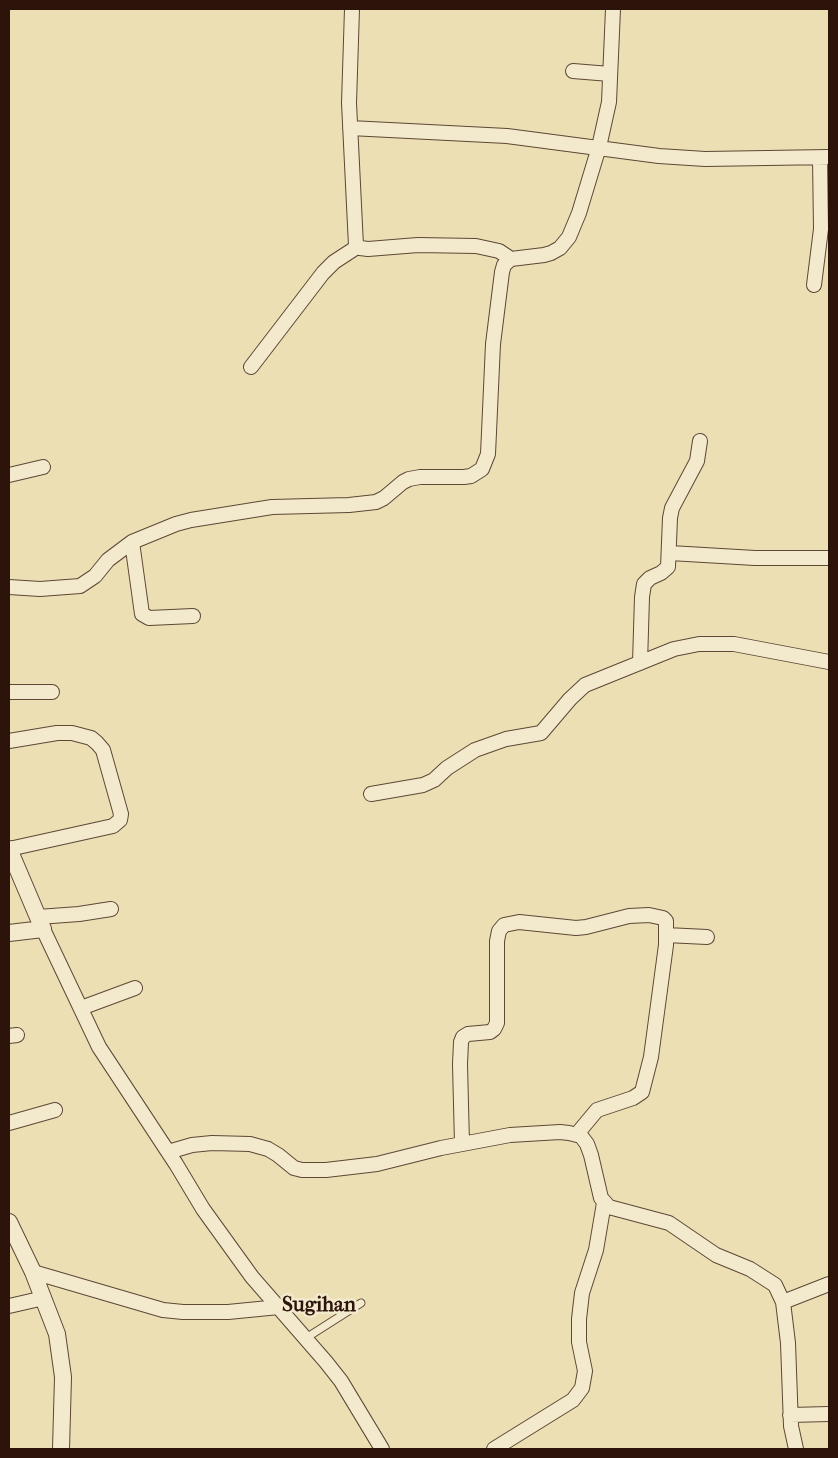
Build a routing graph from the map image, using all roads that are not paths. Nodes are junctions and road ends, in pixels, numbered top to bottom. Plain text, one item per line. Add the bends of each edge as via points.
1 (352, 9) edge
2 (613, 9) edge
3 (573, 71) dead end
4 (610, 74) junction
5 (350, 128) junction
6 (599, 147) junction
7 (825, 158) edge
8 (357, 247) junction
9 (511, 259) junction
10 (814, 285) dead end
11 (251, 367) dead end
12 (700, 441) dead end
13 (43, 467) dead end
14 (9, 474) edge
15 (132, 542) junction
16 (670, 553) junction
17 (829, 558) edge
18 (9, 587) edge
19 (193, 616) dead end
20 (829, 662) edge
21 (640, 663) junction
22 (9, 692) edge
23 (52, 692) dead end
24 (9, 740) edge
25 (372, 794) dead end
26 (9, 849) edge
27 (111, 909) dead end
28 (41, 923) junction
29 (9, 933) edge
30 (666, 935) junction
31 (707, 937) dead end
32 (135, 988) dead end
33 (81, 1008) junction
34 (54, 1110) dead end
35 (9, 1123) edge
36 (577, 1134) junction
37 (462, 1144) junction
38 (168, 1152) junction
39 (604, 1203) junction
40 (9, 1222) edge
41 (32, 1272) junction
42 (829, 1284) edge
43 (44, 1298) junction
44 (783, 1302) junction
45 (361, 1303) dead end
46 (9, 1306) edge
47 (279, 1307) junction
48 (306, 1338) junction
49 (829, 1414) edge
50 (790, 1415) junction
51 (61, 1449) edge
52 (382, 1449) edge
53 (494, 1449) edge
54 (796, 1449) edge

1 - 5 street
2 - 4 street
3 - 4 street
4 - 6 street
5 - 6 street via 508,136
5 - 8 street
6 - 7 street via 705,159
6 - 9 street via 579,214 560,248 551,253
7 - 10 street
8 - 9 street via 476,246 498,251
8 - 11 street via 323,273
9 - 15 street via 504,266 500,280 493,344 488,454 482,470 464,477 409,478 376,502 272,507 208,517 176,524
12 - 16 street via 697,461 672,508
13 - 14 street
15 - 18 street via 108,560 91,580 80,586
15 - 19 street via 142,614 149,618
16 - 17 street
16 - 21 street via 668,567 644,584
20 - 21 street via 716,643 685,646
21 - 25 street via 585,685 541,733 506,739 475,750 423,785
22 - 23 street
24 - 26 street via 57,733 91,738 102,750 121,814 120,820 112,826
26 - 28 street
27 - 28 street
28 - 29 street
28 - 33 street
30 - 31 street
30 - 36 street via 651,1057 642,1092 597,1110
30 - 37 street via 666,920 649,915 629,916 576,928 519,922 504,925 497,941 497,1023 490,1032 468,1034 461,1042
32 - 33 street
33 - 38 street via 98,1047
34 - 35 street
36 - 37 street via 510,1135
36 - 39 street via 588,1144
37 - 38 street via 377,1164 313,1171 294,1168 278,1154 250,1144 212,1143
38 - 47 street via 239,1261
39 - 44 street via 614,1210 669,1223 716,1255 768,1279 776,1285
39 - 53 street via 596,1250 582,1293 579,1342 585,1371 582,1388 573,1400
40 - 41 street
41 - 43 street
41 - 47 street via 163,1310 228,1312
42 - 44 street
43 - 46 street
43 - 51 street via 57,1334 63,1377
44 - 50 street
45 - 48 lane
47 - 48 street
48 - 52 street via 340,1381
49 - 50 street
50 - 54 street

